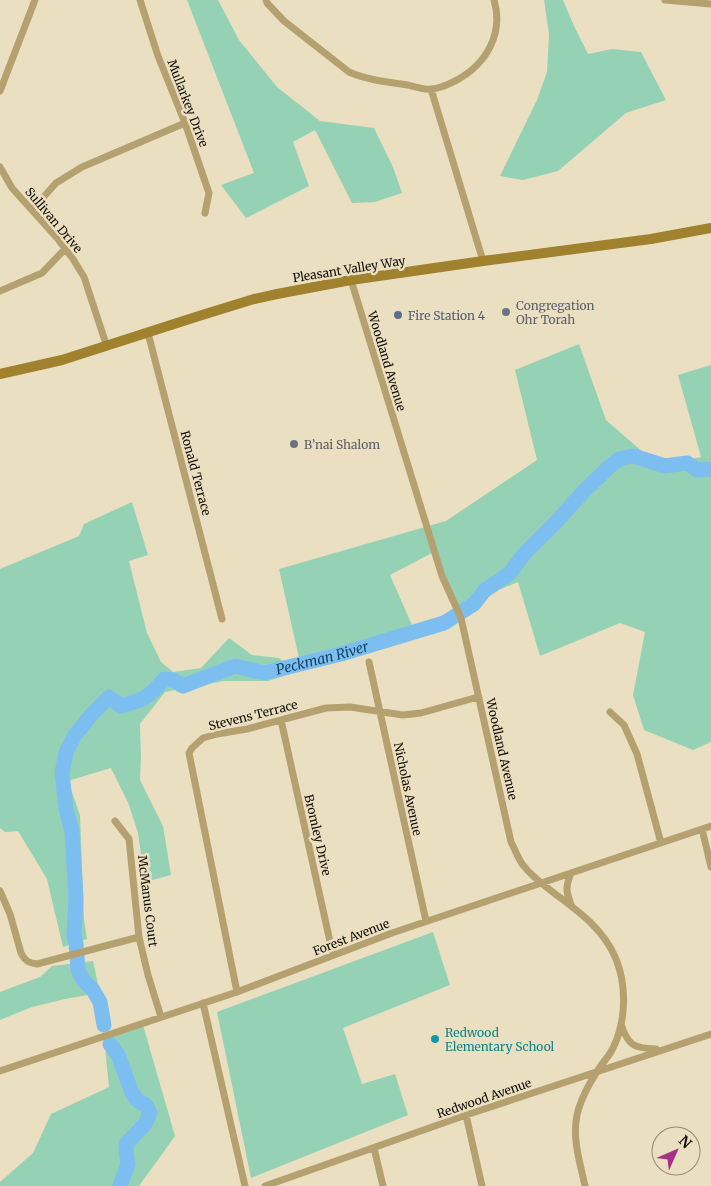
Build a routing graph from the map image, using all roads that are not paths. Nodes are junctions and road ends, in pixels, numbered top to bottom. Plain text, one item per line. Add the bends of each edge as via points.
1 (34, 0) edge
2 (140, 0) edge
3 (266, 0) edge
4 (494, 0) edge
5 (665, 0) edge
6 (711, 4) edge
7 (0, 90) edge
8 (431, 90) junction
9 (185, 123) junction
10 (1, 172) edge
11 (32, 210) junction
12 (205, 213) dead end
13 (711, 228) edge
14 (65, 249) junction
15 (483, 261) junction
16 (351, 280) junction
17 (0, 291) edge
18 (148, 333) junction
19 (107, 347) junction
20 (0, 374) edge
21 (222, 619) dead end
22 (369, 662) dead end
23 (478, 697) junction
24 (380, 712) junction
25 (610, 712) dead end
26 (281, 720) junction
27 (115, 821) dead end
28 (711, 826) edge
29 (702, 829) junction
30 (661, 843) junction
31 (711, 867) edge
32 (571, 873) junction
33 (541, 883) junction
34 (0, 891) edge
35 (572, 908) junction
36 (426, 921) junction
37 (139, 937) junction
38 (334, 955) junction
39 (237, 992) junction
40 (203, 1003) junction
41 (161, 1017) junction
42 (621, 1022) junction
43 (711, 1034) edge
44 (662, 1050) junction
45 (0, 1070) edge
46 (596, 1073) junction
47 (466, 1115) junction
48 (374, 1148) junction
49 (245, 1186) edge
50 (265, 1186) edge
51 (383, 1186) edge
52 (482, 1186) edge
53 (585, 1186) edge

1 - 7 street
2 - 9 street, Mullarkey Drive
3 - 8 street via 284,21 348,72
4 - 8 street via 496,28 493,43 483,59 468,74
5 - 6 street
8 - 15 street
9 - 11 street via 82,167 56,183
9 - 12 street, Mullarkey Drive via 210,193
10 - 11 street, Sullivan Drive
11 - 14 street, Sullivan Drive
13 - 15 main road, Pleasant Valley Way
14 - 17 street via 42,273
14 - 19 street, Sullivan Drive via 84,277
15 - 16 main road, Pleasant Valley Way
16 - 18 main road, Pleasant Valley Way via 254,299
16 - 23 street, Woodland Avenue via 442,576 459,615
18 - 19 main road, Pleasant Valley Way
18 - 21 street, Ronald Terrace
19 - 20 main road, Pleasant Valley Way
22 - 24 street, Nicholas Avenue
23 - 24 street, Stevens Terrace via 422,714
23 - 33 street, Woodland Avenue via 511,842 523,865
24 - 26 street, Stevens Terrace via 350,707 326,708
24 - 36 street, Nicholas Avenue
25 - 30 street via 624,725 637,754
26 - 38 street, Bromley Drive
26 - 39 street, Stevens Terrace via 203,738 189,753
27 - 37 street, McManus Court via 129,839
28 - 29 street, Forest Avenue
29 - 30 street, Forest Avenue
29 - 31 street
30 - 32 street, Forest Avenue
32 - 33 street, Forest Avenue
32 - 35 street via 566,893
33 - 35 street, Woodland Avenue
33 - 36 street, Forest Avenue
34 - 37 street via 21,953 28,962 37,964
35 - 42 street, Woodland Avenue via 597,928 614,955 623,985
36 - 38 street, Forest Avenue
37 - 41 street, McManus Court
38 - 39 street, Forest Avenue
39 - 40 street, Forest Avenue
40 - 41 street, Forest Avenue
40 - 49 street
41 - 45 street, Forest Avenue
42 - 44 street via 624,1035 632,1045
42 - 46 street, Woodland Avenue via 612,1049
43 - 44 street, Redwood Avenue
44 - 46 street, Redwood Avenue
46 - 47 street, Redwood Avenue
46 - 53 street, Woodland Avenue via 583,1095 575,1130
47 - 48 street, Redwood Avenue
47 - 52 street
48 - 50 street, Redwood Avenue
48 - 51 street

